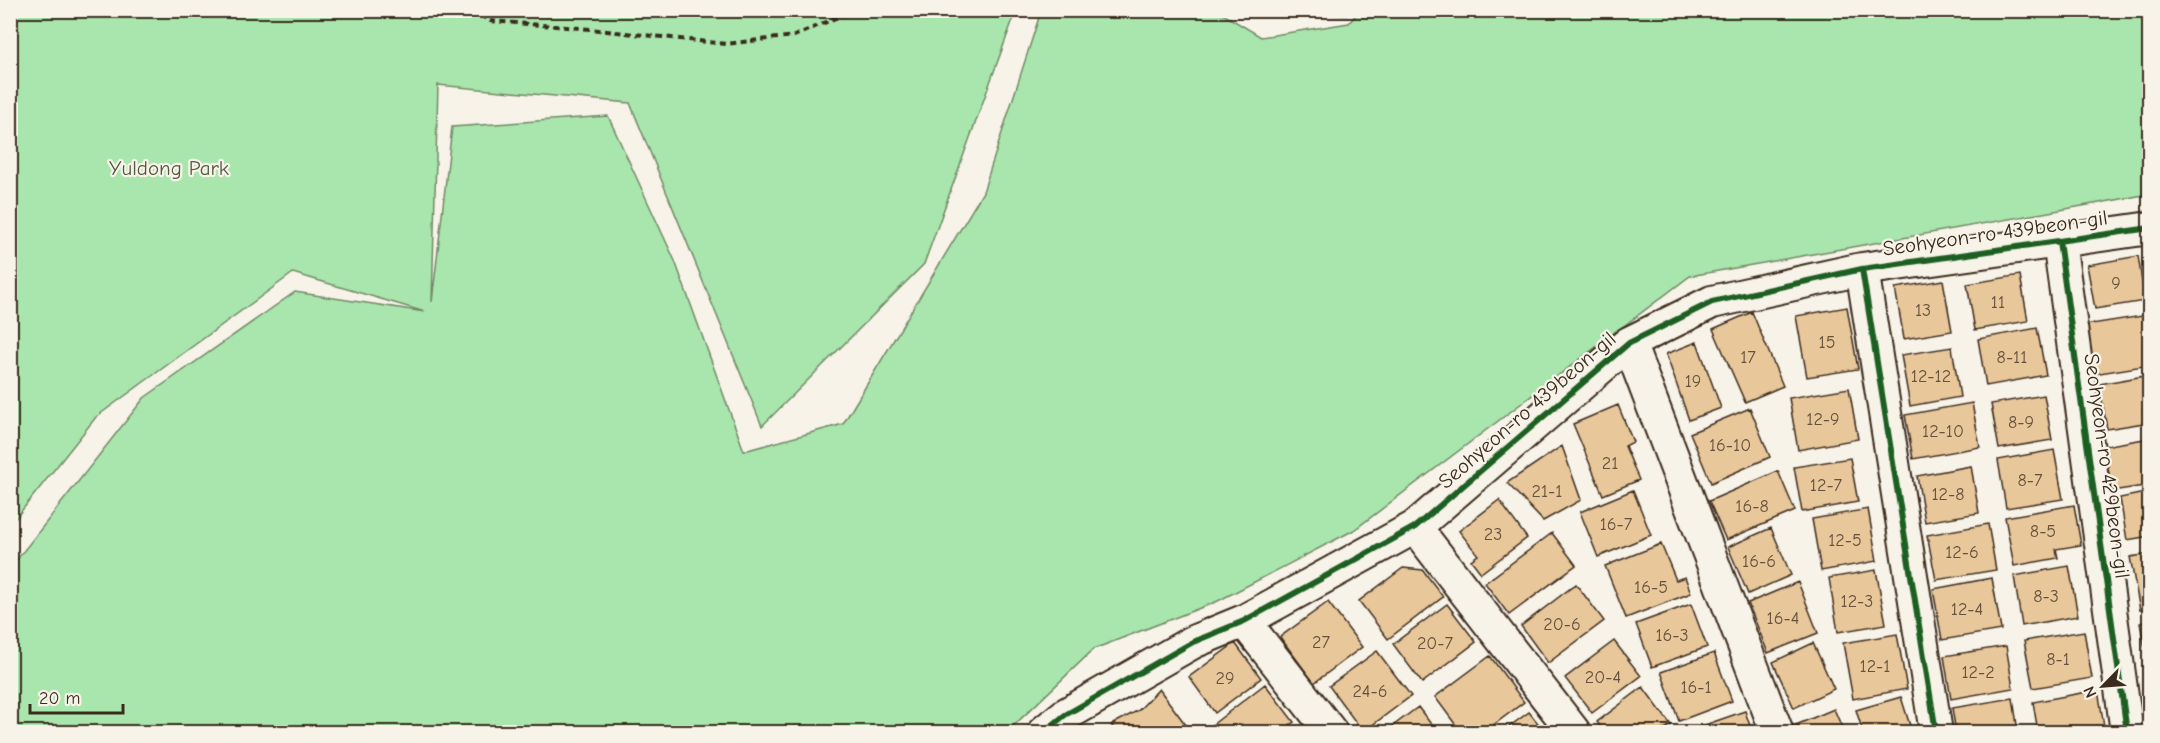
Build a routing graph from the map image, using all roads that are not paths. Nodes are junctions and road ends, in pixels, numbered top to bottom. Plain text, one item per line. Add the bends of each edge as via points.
1 (2150, 228) edge
2 (2059, 241) junction
3 (1862, 269) junction
4 (1629, 343) junction
5 (1415, 527) junction
6 (1244, 621) junction
7 (1062, 727) edge
8 (1331, 732) edge
9 (1574, 732) edge
10 (1777, 732) edge
11 (1936, 732) edge
12 (2127, 732) edge

1 - 2 street, Seohyeon-ro 439beon-gil
2 - 3 street, Seohyeon-ro 439beon-gil
2 - 12 street, Seohyeon-ro 429beon-gil
3 - 4 street, Seohyeon-ro 439beon-gil via 1712,302
3 - 11 street
4 - 5 street, Seohyeon-ro 439beon-gil
4 - 10 street
5 - 6 street, Seohyeon-ro 439beon-gil
5 - 9 street
6 - 7 street, Seohyeon-ro 439beon-gil via 1193,642
6 - 8 street

